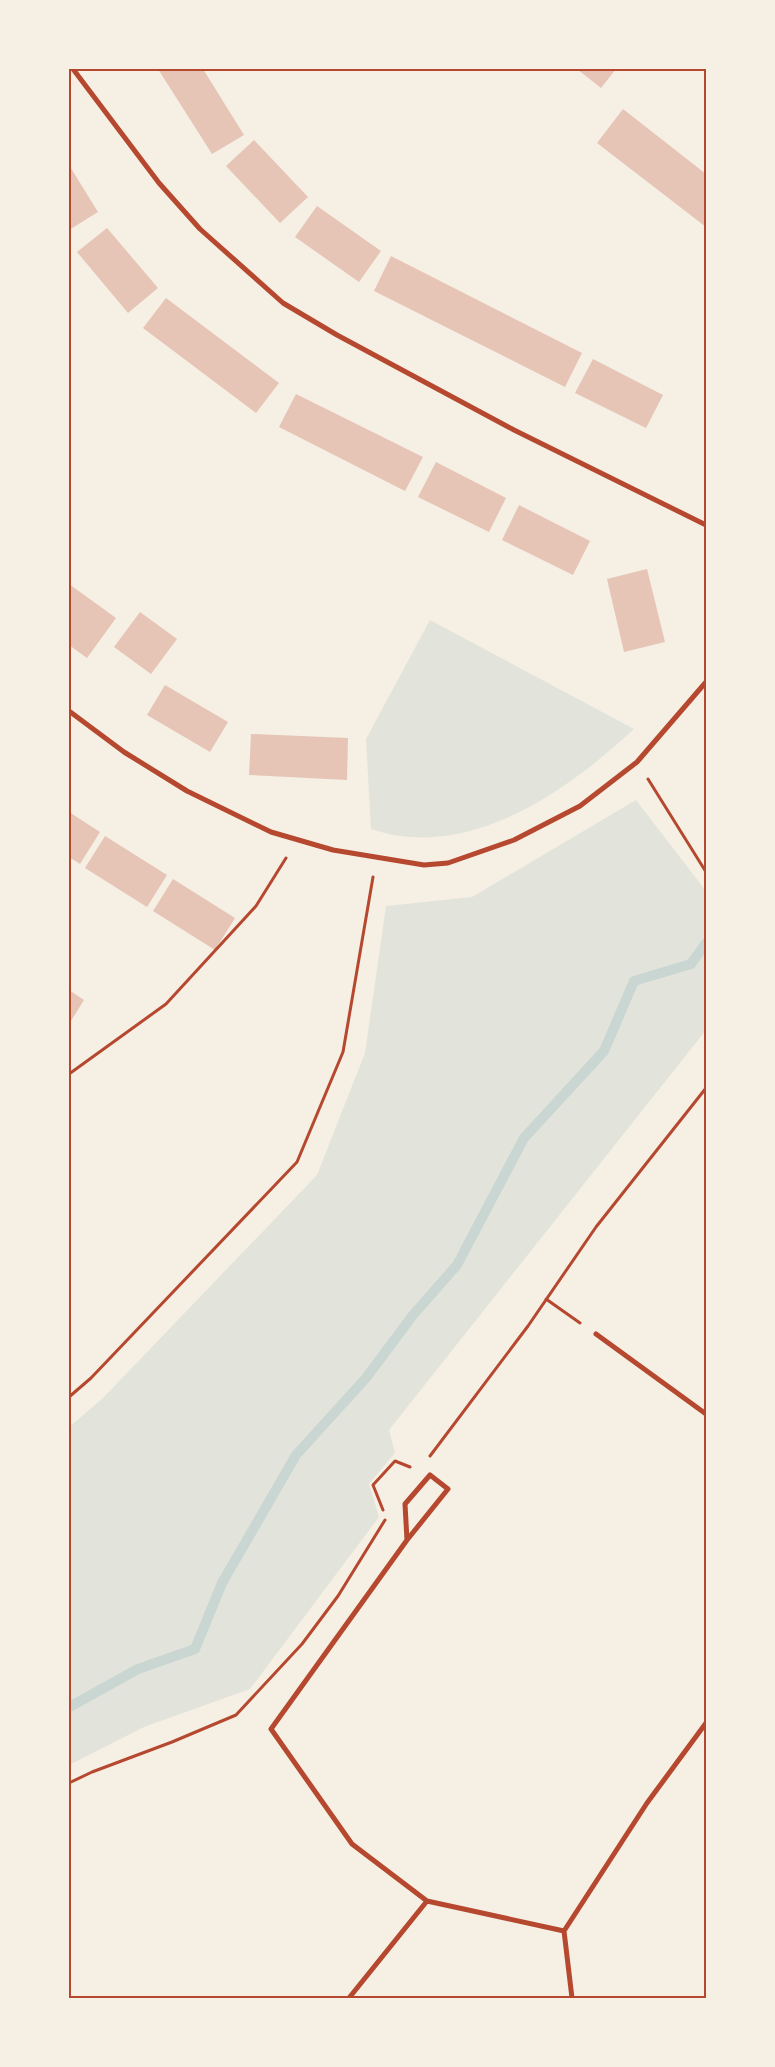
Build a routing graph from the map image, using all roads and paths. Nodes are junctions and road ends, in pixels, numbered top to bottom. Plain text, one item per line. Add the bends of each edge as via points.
1 (73, 69) edge
2 (706, 525) edge
3 (706, 682) edge
4 (69, 711) edge
5 (637, 762) junction
6 (297, 839) junction
7 (376, 858) junction
8 (705, 871) edge
9 (69, 1074) edge
10 (546, 1299) dead end
11 (596, 1334) joint
12 (69, 1397) edge
13 (706, 1414) edge
14 (408, 1540) junction
15 (706, 1723) edge
16 (427, 1901) junction
17 (564, 1931) junction
18 (349, 1998) edge
19 (572, 1998) edge

1 - 2 street via 159,183 200,229 283,303 514,430
3 - 5 street
4 - 6 street via 124,752 187,791 271,832
5 - 7 street via 580,806 514,840 448,863 424,864
5 - 8 path
6 - 7 street
6 - 9 path via 256,906 166,1004
7 - 12 path via 343,1052 297,1162 91,1378
10 - 11 path
11 - 13 street
14 - 14 street via 448,1489 430,1475 405,1504
14 - 16 street via 271,1729 352,1844
15 - 17 street via 647,1803
16 - 17 street
16 - 18 street
17 - 19 street

